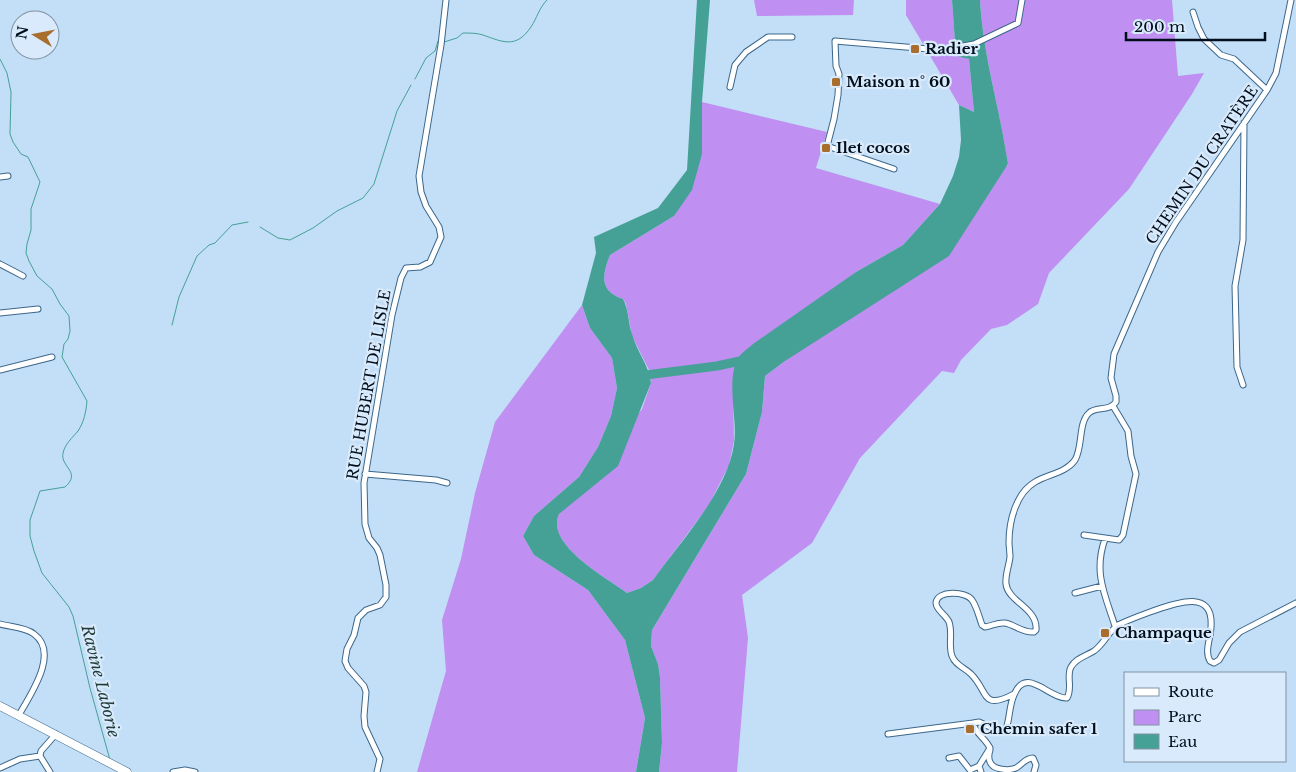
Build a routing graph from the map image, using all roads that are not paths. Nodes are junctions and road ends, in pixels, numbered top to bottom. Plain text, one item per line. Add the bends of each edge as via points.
1 (446, 0) edge
2 (1022, 0) edge
3 (1290, 0) edge
4 (1193, 12) dead end
5 (792, 36) dead end
6 (730, 87) dead end
7 (1267, 90) junction
8 (1244, 124) junction
9 (894, 169) dead end
10 (8, 176) dead end
11 (0, 177) edge
12 (0, 264) edge
13 (23, 276) dead end
14 (38, 309) dead end
15 (0, 313) edge
16 (52, 357) dead end
17 (0, 370) edge
18 (1243, 386) dead end
19 (1114, 406) junction
20 (365, 474) junction
21 (447, 483) dead end
22 (1084, 535) dead end
23 (1105, 539) junction
24 (1102, 586) junction
25 (1075, 593) dead end
26 (1296, 602) edge
27 (0, 624) edge
28 (1116, 626) junction
29 (1014, 694) junction
30 (0, 706) edge
31 (19, 715) junction
32 (972, 723) junction
33 (56, 734) junction
34 (888, 734) dead end
35 (990, 748) junction
36 (40, 756) junction
37 (949, 758) dead end
38 (0, 768) edge
39 (980, 769) edge
40 (50, 772) edge
41 (127, 772) edge
42 (173, 772) edge
43 (195, 772) edge
44 (377, 772) edge
45 (1034, 772) edge

1 - 20 street, RUE HUBERT DE LISLE via 419,176 426,206 439,227 441,237 430,262 406,268 401,278
2 - 9 street via 1018,23 974,44 941,50 835,41 839,74 827,146
3 - 7 street, CHEMIN DU CRATÈRE via 1276,73
4 - 7 street via 1204,38 1221,55 1234,59
5 - 6 street via 768,37 746,52 735,65
7 - 8 street, CHEMIN DU CRATÈRE
8 - 18 street via 1243,240 1234,286 1238,367
8 - 19 street, CHEMIN DU CRATÈRE via 1158,252 1114,354 1111,378 1116,396
10 - 11 street
12 - 13 street
14 - 15 street
16 - 17 street
19 - 23 street via 1128,431 1136,477 1122,538
19 - 29 street via 1087,414 1079,450 1072,463 1036,481 1016,504 1006,582 1011,593 1032,614 1036,630 1028,633 1002,622 985,627 972,600 965,595 943,595 937,600 937,608 949,622 951,653 955,662 970,674 982,693 991,700 1002,700
20 - 21 street
20 - 44 street, RUE HUBERT DE LISLE via 365,524 380,555 386,597 380,605 366,610 358,618 345,661 366,692 365,727 380,759
22 - 23 street
23 - 24 street via 1099,563
24 - 25 street
24 - 28 street
26 - 28 street via 1240,632 1214,663 1207,652 1211,616 1203,605 1193,601 1180,601
27 - 31 street via 29,631 40,640 43,650 38,682
28 - 29 street via 1094,651 1072,665 1067,698 1027,682
29 - 32 street via 1006,729 1002,732 979,722
30 - 31 street
31 - 33 street
32 - 34 street
32 - 35 street
33 - 36 street
33 - 41 street
35 - 39 street
35 - 45 street via 989,761 993,766 1011,769 1031,758 1036,762
36 - 38 street via 20,758
36 - 40 street
37 - 39 street via 960,756 970,770
42 - 43 street

